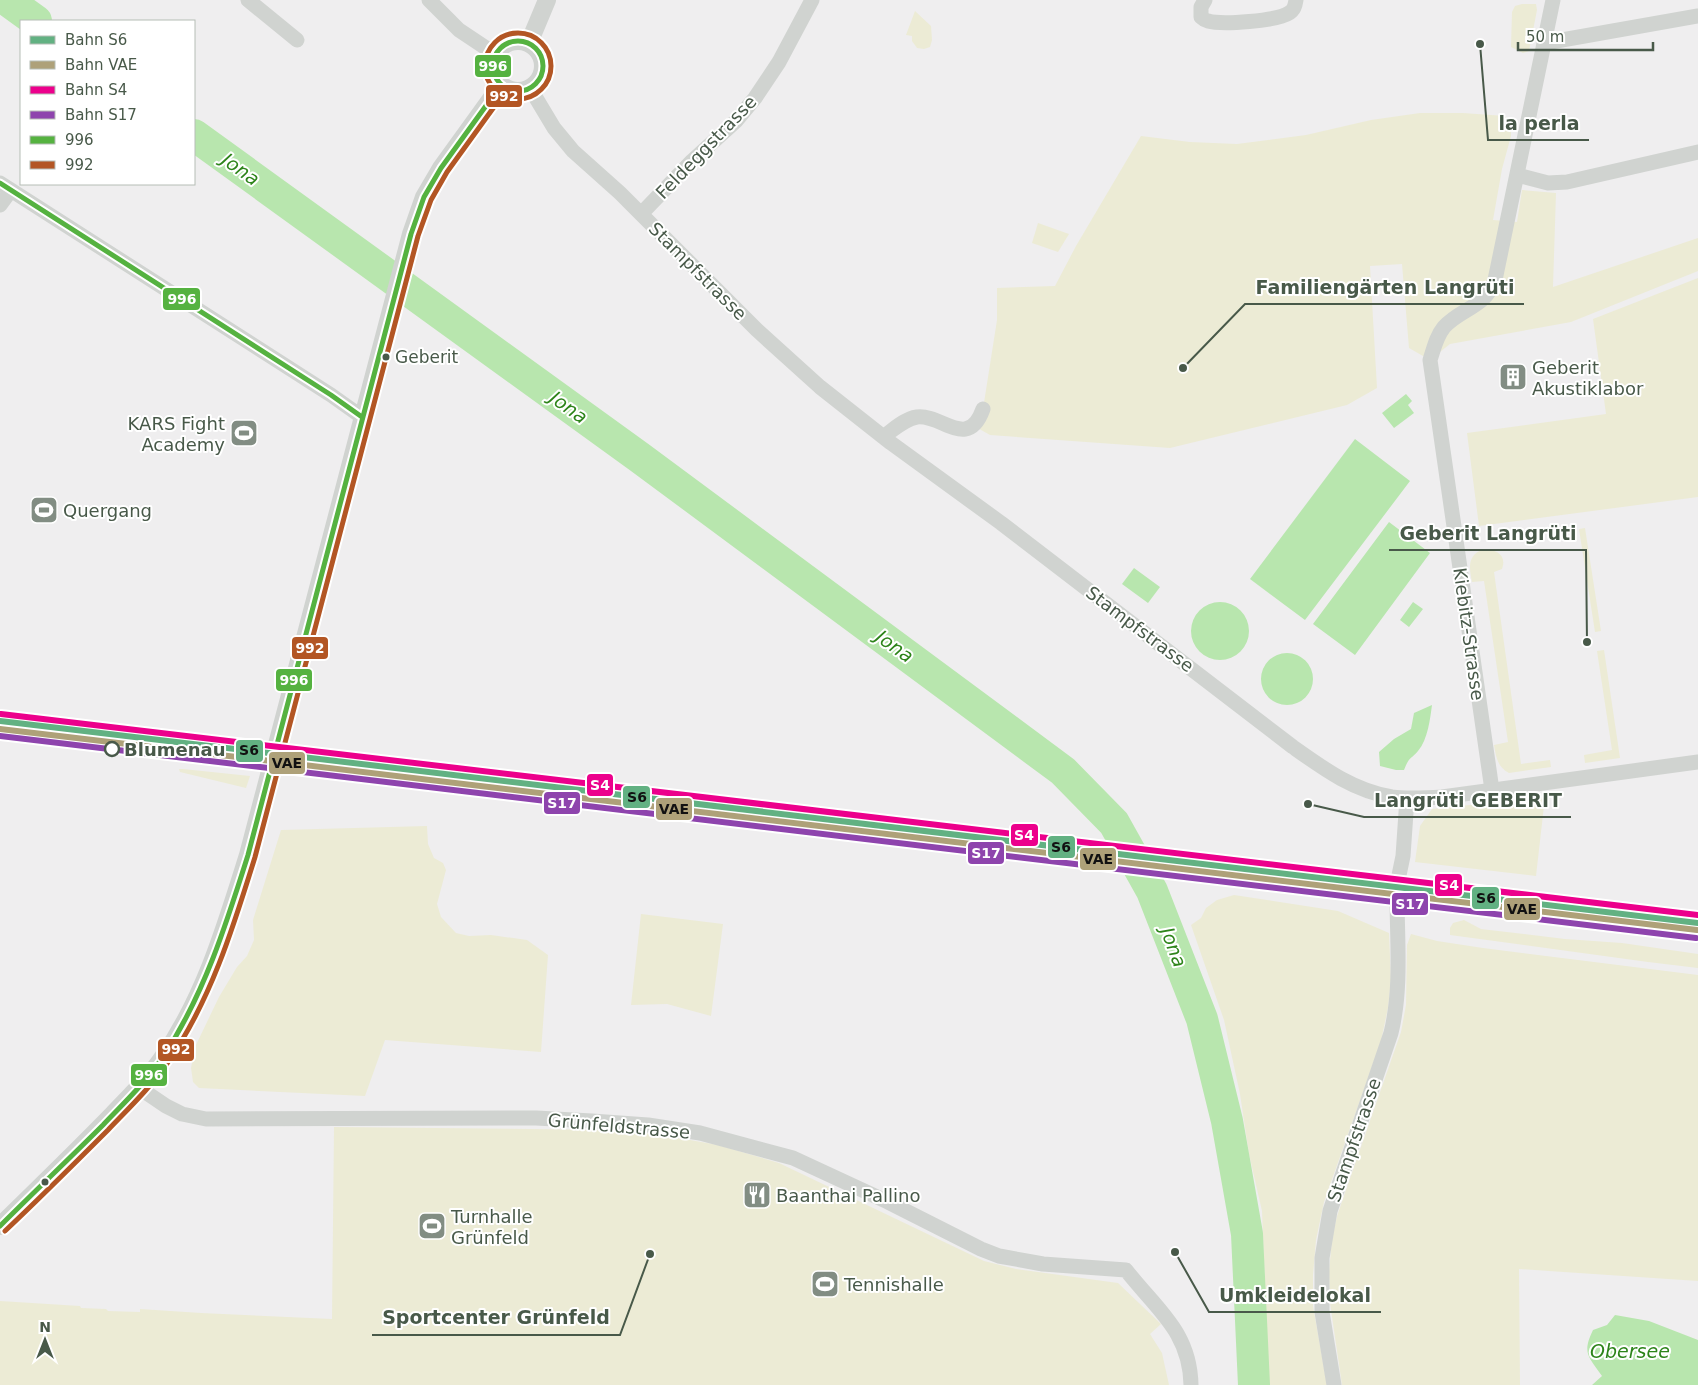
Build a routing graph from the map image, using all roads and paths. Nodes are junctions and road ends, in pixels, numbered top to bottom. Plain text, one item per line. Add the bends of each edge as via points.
1 (248, 0) edge
2 (429, 0) edge
3 (547, 0) edge
4 (812, 0) edge
5 (1205, 0) edge
6 (1296, 0) edge
7 (1553, 0) edge
8 (1698, 16) edge
9 (297, 40) dead end
10 (529, 43) junction
11 (1545, 43) junction
12 (495, 54) junction
13 (501, 85) junction
14 (530, 88) junction
15 (1698, 152) edge
16 (1517, 175) junction
17 (6, 187) edge
18 (0, 205) edge
19 (641, 214) junction
20 (983, 409) dead end
21 (362, 417) junction
22 (883, 437) junction
23 (1698, 762) edge
24 (1492, 790) junction
25 (1407, 798) junction
26 (1398, 880) dead end
27 (1397, 895) dead end
28 (138, 1087) junction
29 (0, 1226) edge
30 (1191, 1385) edge
31 (1334, 1385) edge

1 - 9 street
2 - 12 street via 459,30
3 - 10 street
4 - 19 street, Feldeggstrasse via 779,62 755,98 736,121
5 - 6 street via 1201,17 1206,21 1242,22 1280,18 1295,7
7 - 11 street
8 - 11 street
10 - 12 street via 506,42
10 - 14 street via 542,56 543,65 538,82
11 - 16 street
12 - 13 street via 492,70
13 - 14 street via 515,91
13 - 21 street via 424,197 409,240
14 - 19 street, Stampfstrasse via 554,128 573,151
15 - 16 street via 1567,182 1548,182
16 - 24 street, Kiebitz-Strasse via 1493,287 1482,301 1445,326 1430,360
17 - 18 street
17 - 21 street
19 - 22 street, Stampfstrasse via 769,341
20 - 22 street via 980,419 968,428 914,417
21 - 28 street via 248,856 231,908 204,983 184,1024 163,1058
22 - 25 street, Stampfstrasse via 1320,767 1343,781 1372,792
23 - 24 street, Stampfstrasse
24 - 25 street, Stampfstrasse
25 - 26 street
27 - 31 street, Stampfstrasse via 1396,1014 1330,1211 1322,1258 1322,1312
28 - 29 street
28 - 30 street, Grünfeldstrasse via 182,1114 206,1119 592,1120 700,1133 793,1158 981,1250 1043,1264 1126,1270 1159,1307 1182,1341 1190,1364

